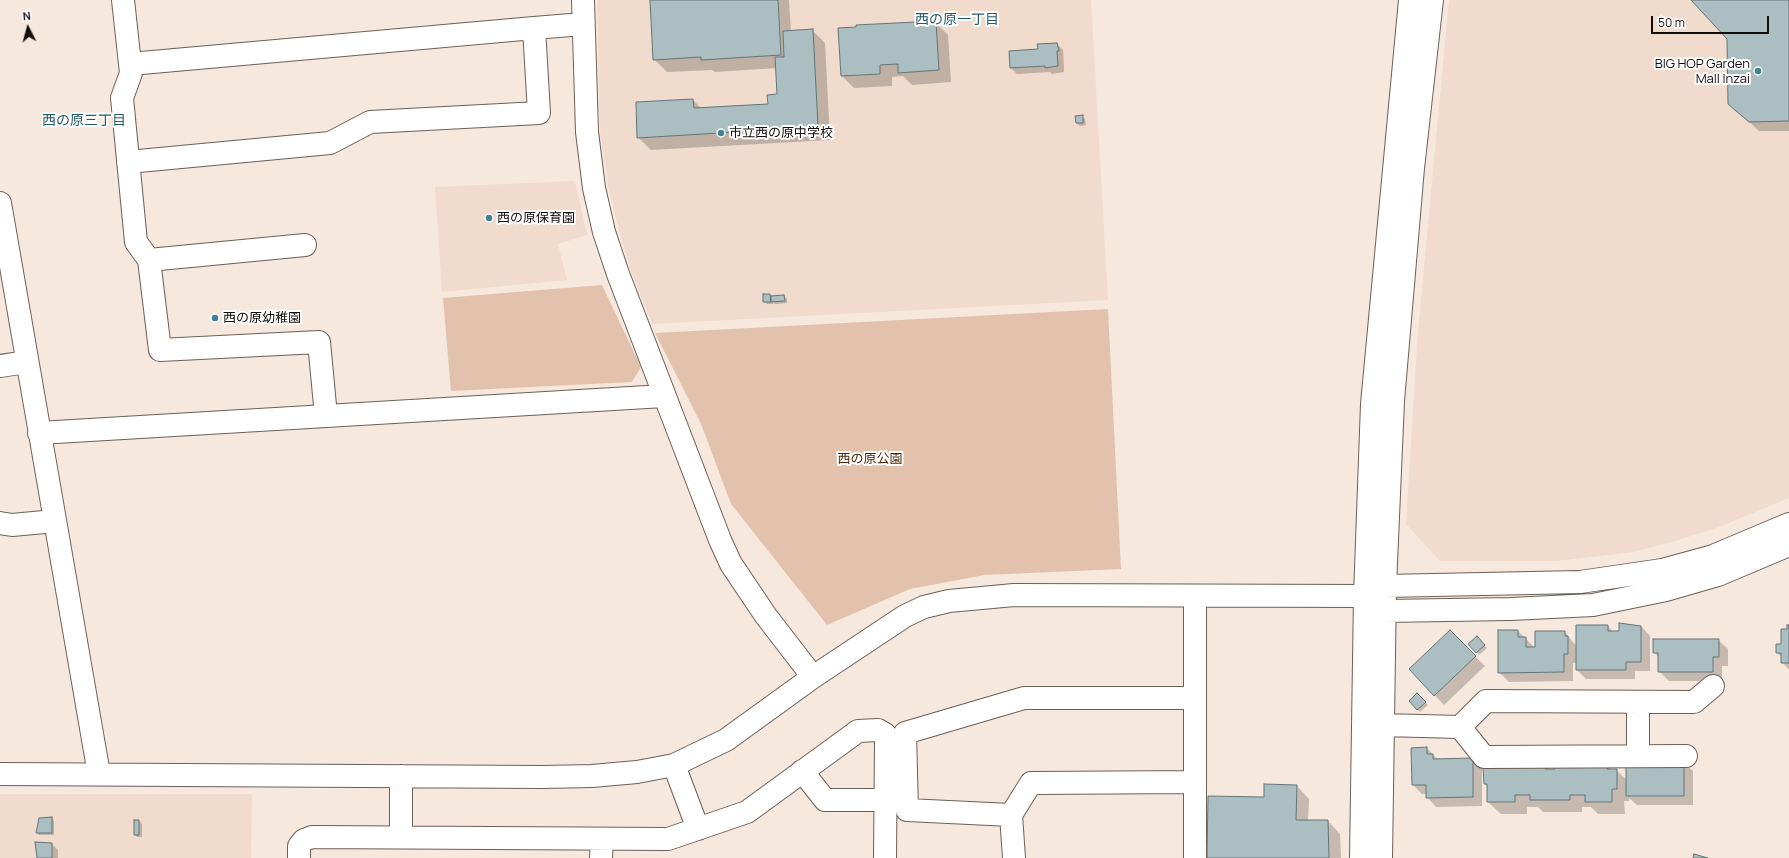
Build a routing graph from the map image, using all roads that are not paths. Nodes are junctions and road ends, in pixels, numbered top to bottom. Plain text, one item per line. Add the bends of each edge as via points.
1 (123, 0) edge
2 (583, 0) edge
3 (1410, 0) edge
4 (1432, 0) edge
5 (583, 24) junction
6 (534, 28) junction
7 (130, 64) junction
8 (128, 162) junction
9 (0, 203) edge
10 (305, 245) dead end
11 (149, 260) junction
12 (27, 362) junction
13 (0, 366) edge
14 (664, 396) junction
15 (326, 416) junction
16 (39, 433) junction
17 (55, 521) junction
18 (0, 524) edge
19 (1789, 524) edge
20 (1789, 545) edge
21 (1385, 586) junction
22 (1195, 596) junction
23 (1365, 596) junction
24 (1385, 611) junction
25 (813, 677) junction
26 (1713, 686) dead end
27 (1195, 698) junction
28 (1638, 702) junction
29 (1383, 725) junction
30 (1460, 727) junction
31 (1638, 756) junction
32 (1686, 756) dead end
33 (674, 766) junction
34 (802, 771) junction
35 (0, 774) edge
36 (99, 774) junction
37 (401, 776) junction
38 (1195, 782) junction
39 (886, 800) junction
40 (1011, 814) junction
41 (698, 829) junction
42 (401, 837) junction
43 (602, 848) edge
44 (299, 858) edge
45 (885, 858) edge
46 (1014, 858) edge
47 (1195, 858) edge
48 (1361, 858) edge
49 (1381, 858) edge

1 - 7 street
2 - 5 street
3 - 23 street via 1372,404
4 - 21 street via 1393,394
5 - 6 street
5 - 14 street via 587,132 604,232
6 - 7 street
6 - 8 street via 540,113 370,122 330,143
7 - 8 street via 131,73 122,98
8 - 11 street via 136,242
9 - 12 street
10 - 11 street
11 - 15 street via 160,350 319,342
12 - 13 street
12 - 16 street
14 - 15 street
14 - 25 street via 731,564 766,616
15 - 16 street
16 - 17 street
17 - 18 street
17 - 36 street
19 - 21 street via 1713,556 1662,570 1580,582
20 - 24 street via 1718,575 1666,590 1593,605
21 - 23 street
21 - 24 street
22 - 23 street
22 - 25 street via 1014,595 924,606
22 - 27 street
23 - 24 street
23 - 48 street
24 - 29 street
25 - 33 street via 726,740
26 - 28 street via 1694,702
27 - 38 street
27 - 40 street via 1024,698 905,733 907,810
28 - 30 street via 1486,701
28 - 31 street
29 - 30 street
29 - 49 street
30 - 31 street via 1484,757
31 - 32 street
33 - 37 street via 592,776
33 - 41 street
34 - 39 street via 825,800
34 - 39 street via 858,731 878,730 884,734 886,741
34 - 41 street via 747,812
35 - 36 street
36 - 37 street
37 - 42 street
38 - 40 street via 1031,783
38 - 47 street
39 - 45 street
40 - 46 street
41 - 43 street via 668,839
42 - 43 street
42 - 44 street via 312,837 304,840 299,846

